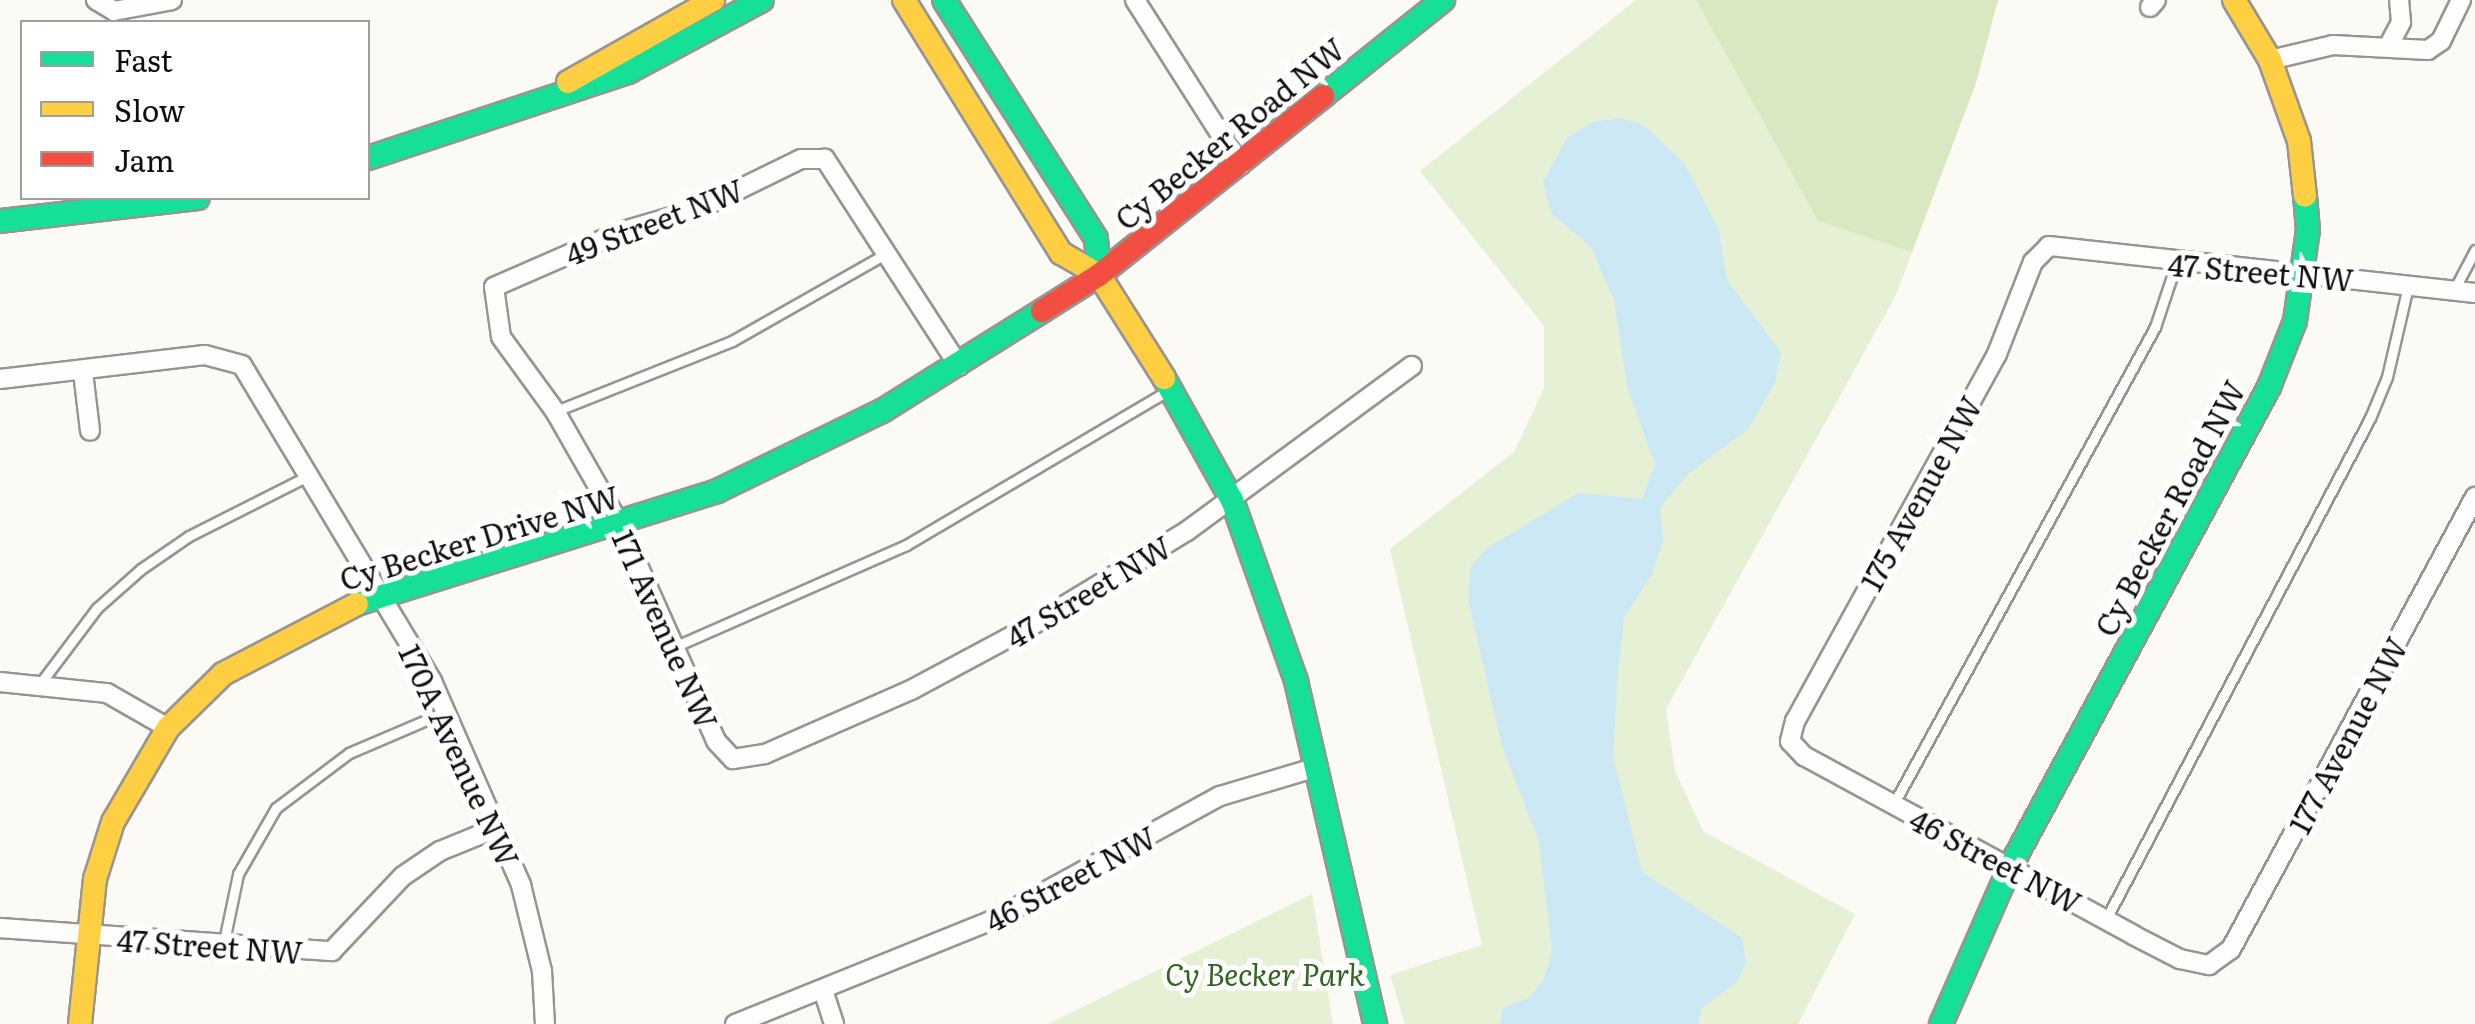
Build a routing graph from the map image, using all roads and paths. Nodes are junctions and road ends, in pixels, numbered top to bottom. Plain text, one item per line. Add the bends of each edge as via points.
1 (172, 0) edge
2 (713, 0) edge
3 (762, 0) edge
4 (904, 0) edge
5 (944, 0) edge
6 (1135, 0) edge
7 (1443, 0) edge
8 (2234, 0) edge
9 (2399, 0) edge
10 (2461, 0) edge
11 (97, 3) edge
12 (2390, 45) junction
13 (2270, 60) junction
14 (556, 91) junction
15 (370, 157) edge
16 (1240, 164) junction
17 (182, 200) edge
18 (0, 222) edge
19 (2049, 246) joint
20 (2475, 250) edge
21 (886, 254) junction
22 (2176, 264) junction
23 (1099, 275) junction
24 (2305, 276) junction
25 (2408, 283) junction
26 (494, 287) joint
27 (2455, 288) junction
28 (2475, 293) edge
29 (959, 366) junction
30 (1412, 366) dead end
31 (83, 372) junction
32 (0, 379) edge
33 (1170, 389) junction
34 (555, 411) junction
35 (90, 431) dead end
36 (308, 476) junction
37 (2475, 498) edge
38 (1232, 500) junction
39 (620, 525) junction
40 (382, 598) junction
41 (676, 646) junction
42 (0, 682) edge
43 (38, 686) junction
44 (445, 712) junction
45 (168, 728) junction
46 (1790, 741) joint
47 (733, 759) joint
48 (1317, 767) junction
49 (1893, 805) junction
50 (494, 830) junction
51 (2010, 867) junction
52 (2106, 920) junction
53 (0, 928) edge
54 (88, 936) junction
55 (222, 946) junction
56 (2210, 964) joint
57 (824, 993) junction
58 (80, 1024) edge
59 (544, 1024) edge
60 (734, 1024) edge
61 (834, 1024) edge
62 (1375, 1024) edge
63 (1941, 1024) edge

1 - 11 street via 114,11
2 - 14 street via 601,58
3 - 14 street via 628,72
4 - 23 street via 1062,253
5 - 23 street via 1096,238
6 - 16 street
7 - 16 street, Cy Becker Road NW
8 - 13 street, Cy Becker Road NW
9 - 12 street via 2401,22
10 - 12 street via 2436,46
12 - 13 street via 2333,45
13 - 24 street, Cy Becker Road NW via 2304,171
14 - 15 street
16 - 23 street, Cy Becker Road NW
17 - 18 street
19 - 22 street, 47 Street NW
19 - 46 street, 175 Avenue NW via 2033,262 1997,354 1794,720
20 - 27 lane
21 - 26 street, 49 Street NW via 835,170 813,157
21 - 29 street
21 - 34 lane via 732,341
22 - 24 street, 47 Street NW
22 - 49 lane via 2154,327
23 - 29 street, Cy Becker Drive NW
23 - 33 street
24 - 25 street, 47 Street NW
24 - 51 street, Cy Becker Road NW via 2269,387
25 - 27 street, 47 Street NW
25 - 52 lane via 2388,377 2370,418
26 - 34 street, 171 Avenue NW via 501,337
27 - 28 street, 47 Street NW
29 - 39 street, Cy Becker Drive NW via 800,454
30 - 38 street, 47 Street NW
31 - 32 street
31 - 35 street
31 - 36 street, 170A Avenue NW via 226,356 242,365
33 - 38 street
33 - 41 lane via 906,545
34 - 39 street, 171 Avenue NW
36 - 40 street, 170A Avenue NW
36 - 43 lane via 189,536 141,570 87,619
37 - 56 street, 177 Avenue NW via 2231,950
38 - 47 street, 47 Street NW via 982,654 765,754
38 - 48 street via 1272,599
39 - 40 street, Cy Becker Drive NW
39 - 41 street, 171 Avenue NW
40 - 44 street, 170A Avenue NW
40 - 45 street, Cy Becker Drive NW via 280,638 224,674
41 - 47 street, 171 Avenue NW via 716,741
42 - 43 street
43 - 45 street via 107,692
44 - 50 street, 170A Avenue NW
44 - 55 lane via 349,753 276,808 238,874
45 - 54 street, Cy Becker Drive NW via 113,822 95,880
46 - 49 street, 46 Street NW via 1804,756
48 - 57 street, 46 Street NW via 1220,796 997,918
48 - 62 street
49 - 51 street, 46 Street NW
50 - 55 street, 47 Street NW via 440,851 402,876 332,952
50 - 59 street, 170A Avenue NW via 532,924
51 - 52 street, 46 Street NW
51 - 63 street, Cy Becker Road NW
52 - 56 street, 46 Street NW via 2180,959
53 - 54 street, 47 Street NW
54 - 55 street, 47 Street NW
54 - 58 street, Cy Becker Drive NW
57 - 60 street, 46 Street NW
57 - 61 street

